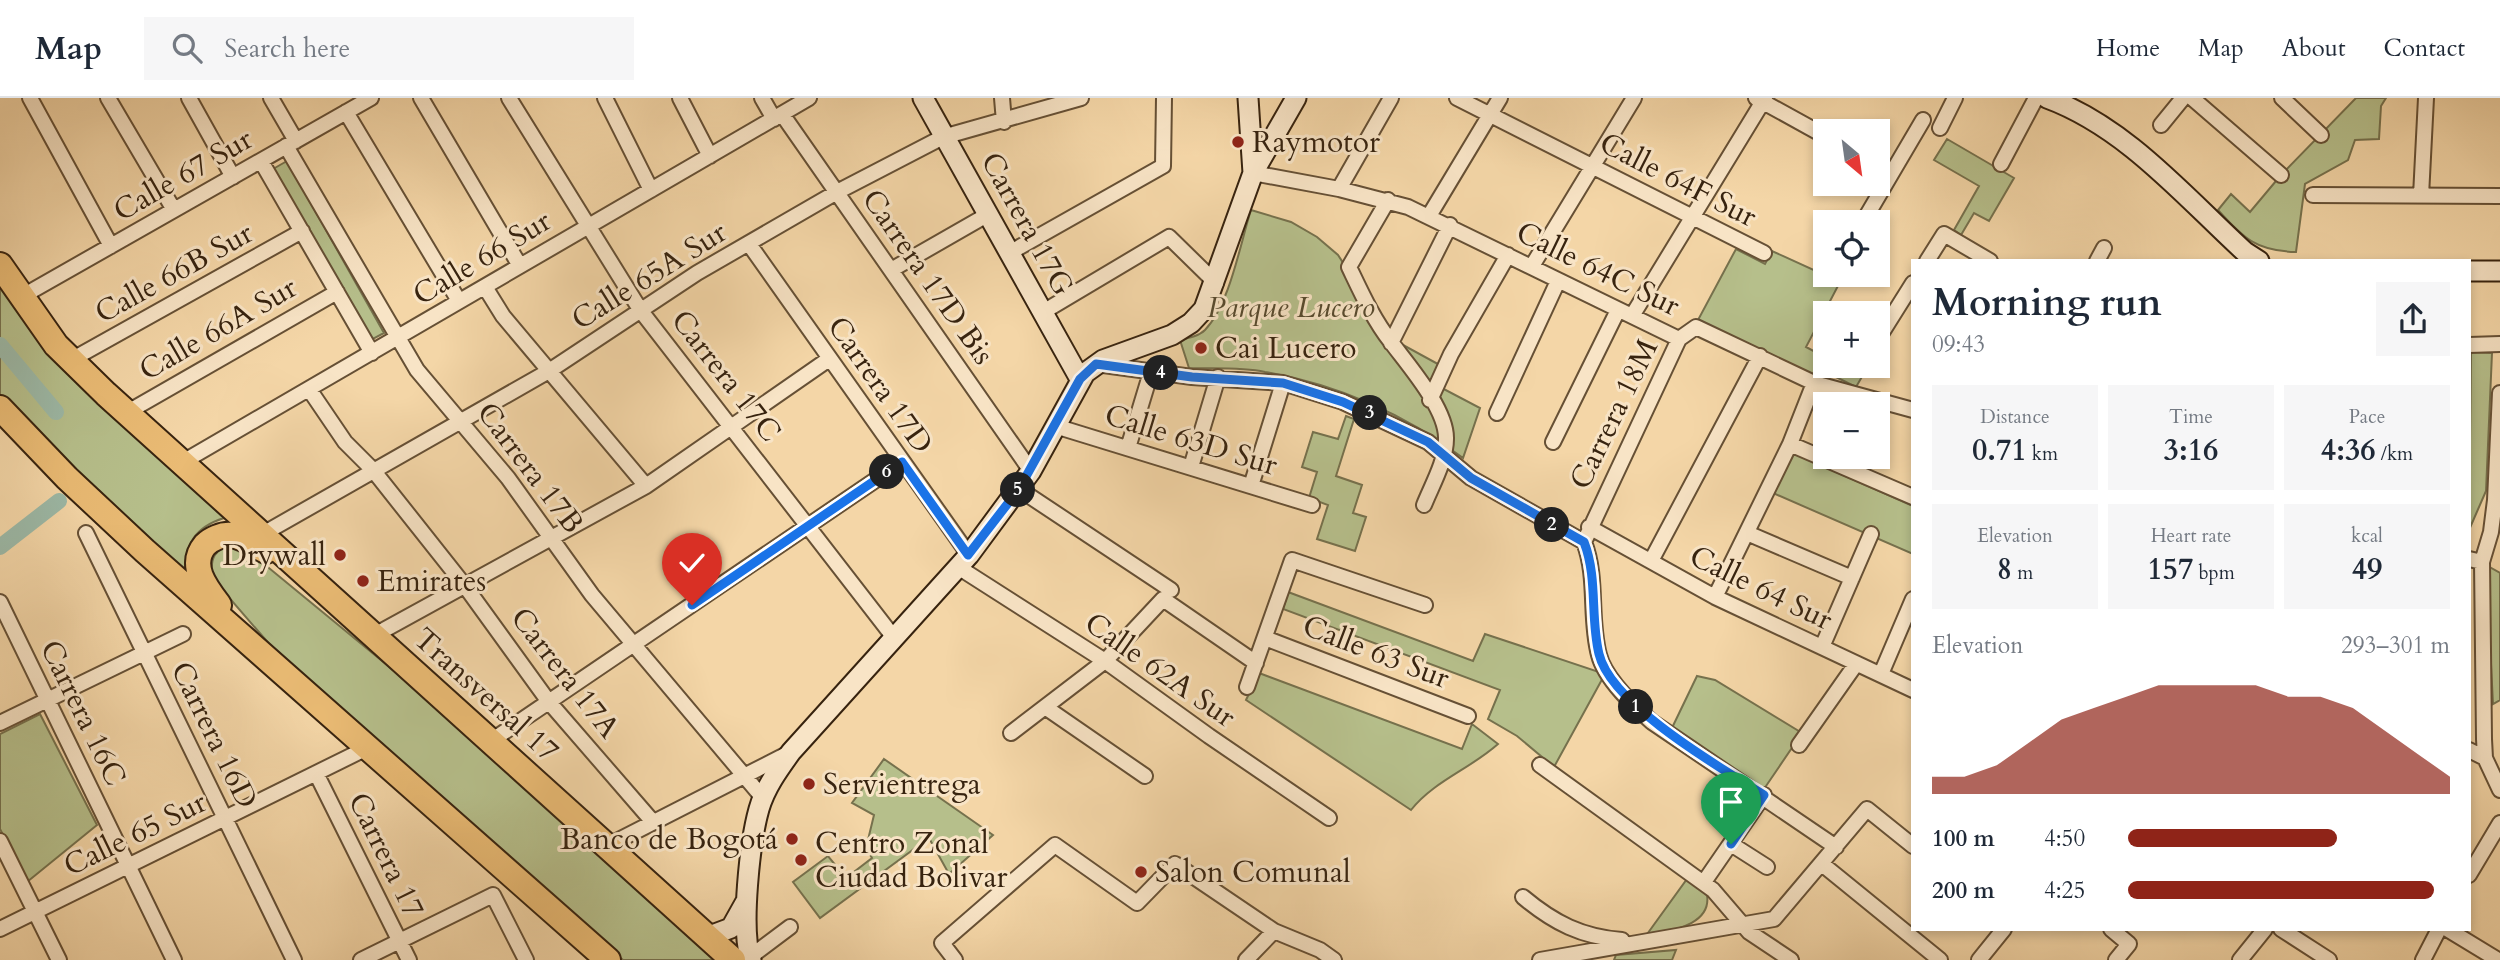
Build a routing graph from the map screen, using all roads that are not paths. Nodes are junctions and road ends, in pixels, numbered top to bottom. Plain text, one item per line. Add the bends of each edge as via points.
1 (30, 98) edge
2 (108, 98) edge
3 (189, 98) edge
4 (271, 98) edge
5 (371, 98) edge
6 (421, 98) edge
7 (509, 98) edge
8 (605, 98) edge
9 (680, 98) edge
10 (762, 98) edge
11 (809, 98) edge
12 (923, 98) edge
13 (1002, 98) edge
14 (1081, 98) edge
15 (1164, 98) edge
16 (1248, 98) edge
17 (1296, 98) edge
18 (1391, 98) edge
19 (1457, 98) edge
20 (1500, 98) edge
21 (1634, 98) edge
22 (1955, 98) edge
23 (2036, 98) edge
24 (2047, 98) edge
25 (2183, 98) edge
26 (2192, 98) edge
27 (2283, 98) edge
28 (2426, 98) edge
29 (1761, 99) edge
30 (346, 112) junction
31 (1490, 115) junction
32 (778, 116) junction
33 (1923, 120) dead end
34 (1004, 121) junction
35 (2161, 125) dead end
36 (1940, 128) dead end
37 (1813, 129) edge
38 (2321, 135) dead end
39 (943, 137) junction
40 (291, 144) junction
41 (710, 156) junction
42 (261, 161) junction
43 (2001, 164) dead end
44 (1594, 167) junction
45 (1253, 173) junction
46 (1892, 173) joint
47 (2281, 175) dead end
48 (233, 177) junction
49 (1339, 189) junction
50 (652, 190) junction
51 (837, 192) junction
52 (2313, 195) dead end
53 (2421, 196) junction
54 (2500, 196) edge
55 (1388, 200) junction
56 (174, 210) junction
57 (1870, 210) edge
58 (988, 215) junction
59 (1429, 216) junction
60 (1694, 216) junction
61 (1450, 225) junction
62 (587, 226) junction
63 (302, 231) junction
64 (749, 244) junction
65 (111, 246) junction
66 (1009, 253) junction
67 (1764, 253) dead end
68 (1508, 255) junction
69 (1928, 259) edge
70 (1987, 259) edge
71 (2256, 259) edge
72 (0, 265) edge
73 (520, 266) junction
74 (1532, 266) junction
75 (891, 270) junction
76 (2471, 271) edge
77 (2500, 271) edge
78 (1558, 281) junction
79 (1216, 283) junction
80 (485, 286) junction
81 (337, 292) junction
82 (1910, 292) edge
83 (21, 297) junction
84 (459, 301) junction
85 (1618, 310) junction
86 (641, 311) junction
87 (1043, 312) junction
88 (1633, 316) junction
89 (1890, 321) edge
90 (396, 338) junction
91 (1679, 339) junction
92 (1391, 343) junction
93 (2500, 344) edge
94 (2471, 345) edge
95 (372, 352) junction
96 (1760, 356) junction
97 (829, 359) junction
98 (71, 360) junction
99 (1096, 364) junction
100 (549, 371) junction
101 (1151, 372) junction
102 (1218, 377) junction
103 (1080, 379) junction
104 (1283, 383) junction
105 (1814, 383) junction
106 (309, 389) junction
107 (2500, 393) edge
108 (1430, 400) junction
109 (2500, 403) edge
110 (0, 408) edge
111 (1911, 409) edge
112 (126, 412) junction
113 (1497, 413) dead end
114 (462, 421) junction
115 (1055, 426) junction
116 (732, 427) junction
117 (1553, 442) dead end
118 (1790, 444) junction
119 (1128, 448) junction
120 (1444, 455) junction
121 (902, 462) junction
122 (181, 463) junction
123 (1191, 467) junction
124 (2498, 468) edge
125 (373, 470) junction
126 (1031, 471) junction
127 (646, 486) junction
128 (1251, 486) junction
129 (1019, 489) junction
130 (1911, 496) edge
131 (1312, 505) dead end
132 (1424, 505) dead end
133 (808, 526) junction
134 (1589, 527) junction
135 (2495, 532) edge
136 (86, 533) dead end
137 (1747, 533) junction
138 (1871, 534) dead end
139 (261, 535) junction
140 (551, 538) junction
141 (1584, 542) junction
142 (963, 561) junction
143 (1651, 561) junction
144 (2476, 561) edge
145 (292, 564) junction
146 (1852, 578) junction
147 (465, 586) junction
148 (1167, 594) junction
149 (1715, 597) junction
150 (0, 602) edge
151 (1911, 604) edge
152 (1425, 605) dead end
153 (183, 634) dead end
154 (373, 636) junction
155 (1265, 638) junction
156 (246, 639) junction
157 (895, 639) junction
158 (633, 644) junction
159 (1822, 647) junction
160 (145, 653) junction
161 (2471, 653) edge
162 (1105, 661) junction
163 (2484, 661) junction
164 (1256, 663) junction
165 (1856, 664) junction
166 (1881, 674) junction
167 (1247, 687) dead end
168 (1911, 689) edge
169 (47, 700) junction
170 (549, 702) junction
171 (1045, 707) junction
172 (1468, 716) dead end
173 (0, 723) edge
174 (1011, 733) dead end
175 (491, 741) junction
176 (1799, 746) dead end
177 (369, 747) junction
178 (2471, 751) edge
179 (791, 752) junction
180 (2485, 758) junction
181 (1540, 765) dead end
182 (316, 773) junction
183 (744, 776) junction
184 (1146, 776) dead end
185 (2500, 790) edge
186 (1764, 795) junction
187 (764, 798) junction
188 (225, 818) junction
189 (1329, 818) dead end
190 (653, 822) junction
191 (2500, 823) edge
192 (0, 841) edge
193 (1731, 844) junction
194 (1911, 844) edge
195 (607, 846) junction
196 (1836, 847) junction
197 (1822, 864) junction
198 (129, 866) junction
199 (1767, 867) dead end
200 (2471, 872) edge
201 (1704, 882) junction
202 (1523, 897) dead end
203 (747, 898) junction
204 (35, 912) junction
205 (1744, 926) junction
206 (790, 927) dead end
207 (0, 929) edge
208 (1911, 929) edge
209 (1274, 931) junction
210 (2002, 931) edge
211 (2113, 931) edge
212 (2263, 931) edge
213 (2284, 931) edge
214 (2438, 931) edge
215 (2450, 931) edge
216 (1918, 934) edge
217 (708, 937) junction
218 (1653, 941) junction
219 (399, 942) junction
220 (745, 959) edge
221 (59, 960) edge
222 (174, 960) edge
223 (294, 960) edge
224 (361, 960) edge
225 (409, 960) edge
226 (526, 960) edge
227 (608, 960) edge
228 (955, 960) edge
229 (1246, 960) edge
230 (1334, 960) edge
231 (1540, 960) edge
232 (1791, 960) edge
233 (1940, 960) edge
234 (1979, 960) edge
235 (2116, 960) edge
236 (2240, 960) edge
237 (2329, 960) edge
238 (2423, 960) edge
239 (2498, 960) edge

1 - 65 street
2 - 56 street
3 - 48 street
4 - 40 street, Carrera 17B
5 - 30 street, Calle 67 Sur
6 - 73 street
7 - 62 street, Carrera 17C
8 - 50 street
9 - 41 street
10 - 32 street, Carrera 17D Bis
11 - 32 street, Calle 66 Sur
12 - 39 street, Carrera 17G
13 - 34 street
14 - 34 street, Calle 65A Sur
15 - 66 street via 1163,166
16 - 45 street
17 - 45 street
18 - 49 street
19 - 31 street, Calle 64F Sur
20 - 31 street
21 - 44 street
22 - 36 street
23 - 43 street
24 - 71 street via 2120,138
25 - 35 street
26 - 47 street
27 - 38 street
28 - 53 street
29 - 37 street
29 - 60 street, Carrera 18M
30 - 40 street, Calle 67 Sur
30 - 84 street
31 - 44 street, Calle 64F Sur
31 - 59 street
32 - 41 street, Calle 66 Sur
32 - 51 street, Carrera 17D Bis
33 - 46 street
34 - 39 street, Calle 65A Sur
39 - 51 street, Calle 65A Sur
39 - 58 street, Carrera 17G
40 - 42 street, Calle 67 Sur
40 - 90 street, Carrera 17B
41 - 50 street, Calle 66 Sur
42 - 48 street, Calle 67 Sur
42 - 63 street
44 - 60 street, Calle 64F Sur
44 - 74 street
45 - 49 street, Calle 64C Sur
45 - 79 street
46 - 57 street
48 - 56 street, Calle 67 Sur
49 - 55 street, Calle 64C Sur
50 - 62 street, Calle 66 Sur
51 - 64 street, Calle 65A Sur
51 - 75 street, Carrera 17D Bis
52 - 53 street
53 - 54 street
55 - 59 street, Calle 64C Sur
55 - 92 street via 1349,267
56 - 65 street, Calle 67 Sur
58 - 66 street, Carrera 17G
58 - 75 street
59 - 61 street, Calle 64C Sur
60 - 67 street, Calle 64F Sur
60 - 88 street, Carrera 18M
61 - 68 street, Calle 64C Sur
61 - 92 street
62 - 73 street, Calle 66 Sur
62 - 86 street, Carrera 17C
63 - 81 street
63 - 98 street, Calle 66B Sur
64 - 86 street, Calle 65A Sur
64 - 97 street, Carrera 17D
65 - 83 street, Calle 67 Sur
66 - 87 street, Carrera 17G
68 - 74 street, Calle 64C Sur
68 - 108 street
69 - 70 street via 1944,234
72 - 83 highway, Transversal 17
73 - 80 street, Calle 66 Sur
74 - 78 street, Calle 64C Sur
75 - 126 street, Carrera 17D Bis
76 - 77 street
78 - 85 street, Calle 64C Sur
78 - 113 street
79 - 87 street via 1169,237
79 - 99 street via 1203,309 1182,330
80 - 84 street, Calle 66 Sur
80 - 100 street via 503,316
81 - 95 street
81 - 112 street, Calle 66A Sur
82 - 89 street
83 - 98 highway, Transversal 17
84 - 90 street, Calle 66 Sur
85 - 88 street, Calle 64C Sur
85 - 117 street
86 - 100 street, Calle 65A Sur
86 - 116 street, Carrera 17C
87 - 103 street, Carrera 17G
88 - 91 street, Calle 64C Sur
90 - 95 street, Calle 66 Sur
90 - 114 street, Carrera 17B
91 - 96 street, Calle 64C Sur via 1699,327
91 - 134 street, Carrera 18M
92 - 108 street
93 - 94 street
95 - 106 street, Calle 66 Sur
96 - 105 street, Calle 64C Sur
96 - 143 street
97 - 116 street
97 - 121 street, Carrera 17D
98 - 112 highway, Transversal 17
99 - 101 street
99 - 103 street
100 - 114 street, Calle 65A Sur
100 - 127 street
101 - 102 street
101 - 119 street
102 - 104 street
102 - 123 street
103 - 115 street
104 - 120 street via 1363,410 1428,442
104 - 128 street
105 - 111 street, Calle 64C Sur
105 - 118 street
106 - 122 street, Calle 66 Sur
106 - 125 street, Carrera 17A via 345,442
107 - 109 street
108 - 120 street via 1447,437
109 - 124 street
110 - 156 highway via 67,478
112 - 122 highway, Transversal 17
114 - 125 street, Calle 65A Sur
114 - 140 street, Carrera 17B
115 - 119 street, Calle 63D Sur
115 - 126 street
116 - 127 street
116 - 133 street, Carrera 17C
118 - 130 street
118 - 137 street
119 - 123 street, Calle 63D Sur
120 - 132 street
120 - 141 street via 1471,478
121 - 133 street
121 - 142 street, Carrera 17D
122 - 139 highway, Transversal 17
123 - 128 street, Calle 63D Sur
124 - 135 street
125 - 139 street, Calle 65A Sur
125 - 147 street, Carrera 17A
126 - 129 street
127 - 140 street
128 - 131 street, Calle 63D Sur
129 - 142 street
129 - 148 street
133 - 157 street, Carrera 17C
133 - 158 street
134 - 141 street, Carrera 18M
134 - 143 street, Calle 64 Sur
135 - 144 street
136 - 160 street, Carrera 16D
137 - 146 street
137 - 149 street
138 - 146 street
139 - 145 highway, Transversal 17
140 - 147 street
140 - 158 street, Carrera 17B
141 - 186 street via 1591,559 1599,656 1609,673 1652,722
142 - 157 street
142 - 162 street, Calle 62A Sur
143 - 149 street, Calle 64 Sur
144 - 163 street
145 - 154 highway, Transversal 17
145 - 156 highway via 232,535 209,541 199,554 202,578
146 - 159 street
147 - 154 street
147 - 170 street, Carrera 17A
148 - 162 street
148 - 164 street
149 - 159 street, Calle 64 Sur
150 - 169 street, Carrera 16C
151 - 166 street
152 - 155 street via 1293,560
153 - 160 street
154 - 175 highway, Transversal 17
155 - 164 street
155 - 172 street, Calle 63 Sur
156 - 177 highway
157 - 179 street
158 - 170 street
158 - 183 street, Carrera 17B
159 - 165 street, Calle 64 Sur
160 - 169 street
160 - 188 street, Carrera 16D
161 - 163 street
162 - 171 street
162 - 189 street, Calle 62A Sur
163 - 180 street
164 - 167 street
165 - 166 street, Calle 64 Sur
165 - 176 street
166 - 168 street, Calle 64 Sur
169 - 173 street
169 - 198 street, Carrera 16C
170 - 175 street
170 - 190 street, Carrera 17A
171 - 174 street
171 - 184 street
175 - 195 highway, Transversal 17
177 - 182 street, Calle 65 Sur
177 - 227 highway
178 - 180 street
179 - 183 street
179 - 187 street
180 - 185 street
181 - 201 street
182 - 188 street, Calle 65 Sur
182 - 219 street, Carrera 17
183 - 187 street, Carrera 17B
183 - 190 street
186 - 193 street
186 - 196 street
187 - 203 street
188 - 198 street, Calle 65 Sur
188 - 223 street, Carrera 16D
190 - 195 street
191 - 200 street
192 - 204 street
193 - 199 street
193 - 201 street
194 - 196 street via 1867,809
195 - 217 highway, Transversal 17
196 - 197 street
197 - 205 street via 1781,914
197 - 208 street
198 - 204 street, Calle 65 Sur
198 - 222 street, Carrera 16C
201 - 205 street
202 - 218 street via 1545,916 1583,934
203 - 217 street via 731,928
203 - 220 street
204 - 207 street, Calle 65 Sur
204 - 221 street
205 - 218 street
205 - 232 street
206 - 220 street
209 - 228 street via 1175,864 1138,903 1055,845 942,943
209 - 229 street
209 - 230 street
210 - 234 street
211 - 235 street via 2129,944
212 - 236 street
213 - 237 street
214 - 238 street
215 - 239 street
216 - 233 street
217 - 220 highway, Transversal 17
218 - 231 street
219 - 224 street
219 - 225 street, Carrera 17
219 - 226 street via 493,895

